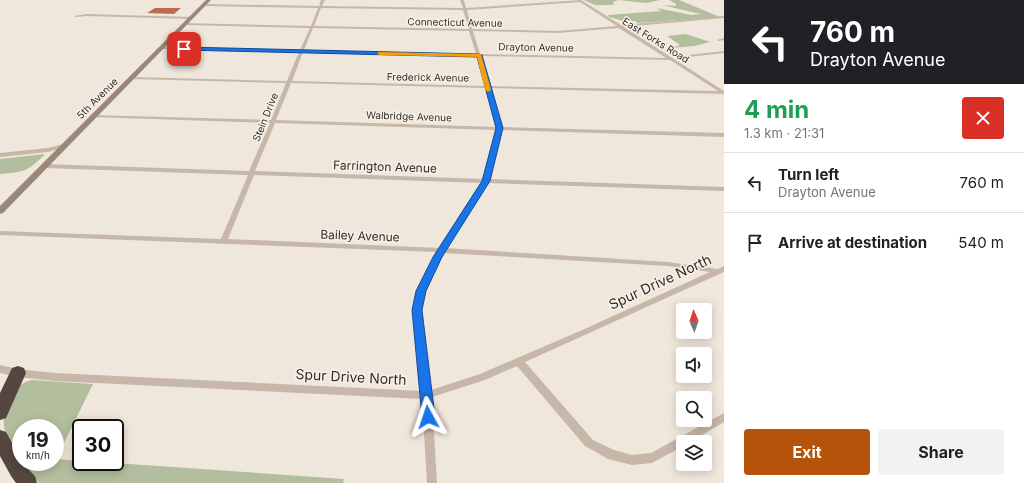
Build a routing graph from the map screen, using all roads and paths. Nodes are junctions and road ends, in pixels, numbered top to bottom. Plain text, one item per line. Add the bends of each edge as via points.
1 (323, 0) edge
2 (462, 0) edge
3 (579, 0) edge
4 (207, 2) edge
5 (321, 7) junction
6 (465, 10) junction
7 (76, 16) dead end
8 (724, 17) edge
9 (191, 18) junction
10 (185, 24) junction
11 (312, 27) junction
12 (620, 27) junction
13 (471, 30) junction
14 (724, 39) edge
15 (719, 40) dead end
16 (161, 48) junction
17 (302, 52) junction
18 (724, 52) edge
19 (479, 55) junction
20 (688, 56) dead end
21 (671, 59) junction
22 (131, 78) junction
23 (289, 82) junction
24 (488, 87) junction
25 (724, 93) edge
26 (93, 116) junction
27 (273, 121) junction
28 (500, 128) junction
29 (724, 135) edge
30 (64, 146) junction
31 (0, 155) edge
32 (45, 166) junction
33 (252, 173) junction
34 (486, 181) junction
35 (724, 189) edge
36 (0, 211) edge
37 (0, 233) edge
38 (223, 242) junction
39 (442, 250) junction
40 (721, 270) edge
41 (519, 361) junction
42 (0, 369) edge
43 (18, 373) junction
44 (427, 395) junction
45 (0, 413) edge
46 (724, 417) edge
47 (0, 438) edge
48 (28, 483) edge
49 (432, 483) edge

1 - 5 street, Stein Drive
2 - 6 street
3 - 6 street
3 - 12 street, East Forks Road
4 - 5 street
4 - 9 main road, 5th Avenue
5 - 6 street
5 - 11 street, Stein Drive
6 - 13 street
7 - 9 street
8 - 12 street, Connecticut Avenue
9 - 10 main road, 5th Avenue
10 - 11 street, Connecticut Avenue
10 - 16 main road, 5th Avenue
11 - 13 street, Connecticut Avenue
11 - 17 street, Stein Drive
12 - 13 street, Connecticut Avenue via 558,32
12 - 21 street, East Forks Road
13 - 19 street
14 - 15 street
16 - 17 street, Drayton Avenue
16 - 22 main road, 5th Avenue
17 - 19 street, Drayton Avenue
17 - 23 street, Stein Drive
18 - 20 street
19 - 21 street, Drayton Avenue
19 - 24 street
21 - 25 street, East Forks Road
22 - 23 street, Frederick Avenue
22 - 26 main road, 5th Avenue
23 - 24 street, Frederick Avenue
23 - 27 street, Stein Drive
24 - 25 street, Frederick Avenue
24 - 28 street
26 - 27 street, Walbridge Avenue
26 - 30 main road, 5th Avenue
27 - 28 street, Walbridge Avenue
27 - 33 street, Stein Drive
28 - 29 street, Walbridge Avenue
28 - 34 street
30 - 31 street
30 - 32 main road, 5th Avenue
32 - 33 street, Farrington Avenue
32 - 36 main road, 5th Avenue
33 - 34 street, Farrington Avenue
33 - 38 street, Stein Drive
34 - 35 street, Farrington Avenue
34 - 39 street
37 - 38 street, Bailey Avenue
38 - 39 street, Bailey Avenue
39 - 40 street, Bailey Avenue via 668,264
39 - 44 street via 421,291 417,310
40 - 41 street, Spur Drive North
41 - 44 street, Spur Drive North via 482,377
41 - 46 street via 589,443 612,455 632,460 652,458
42 - 43 street, Spur Drive North
43 - 44 street, Spur Drive North via 55,377
43 - 45 highway
44 - 49 street
47 - 48 highway via 17,470

